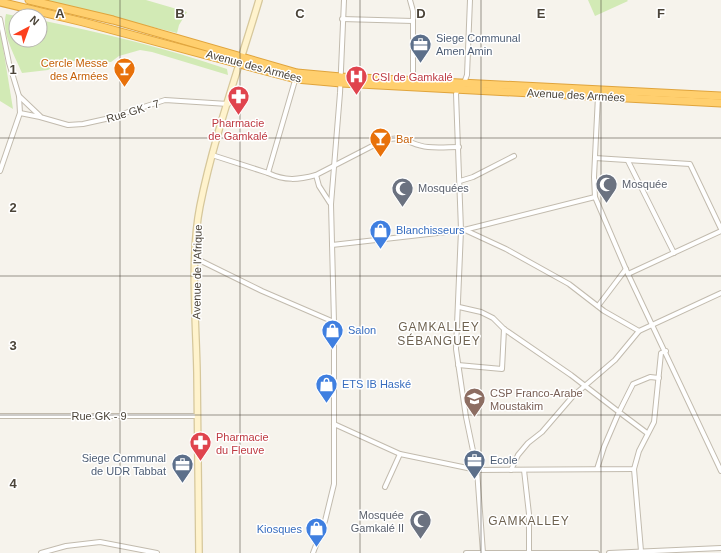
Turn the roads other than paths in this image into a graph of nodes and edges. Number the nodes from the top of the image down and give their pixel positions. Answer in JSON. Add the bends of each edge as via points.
{"nodes":[{"id":1,"x":29,"y":0,"type":"edge"},
{"id":2,"x":259,"y":0,"type":"edge"},
{"id":3,"x":344,"y":0,"type":"edge"},
{"id":4,"x":410,"y":0,"type":"edge"},
{"id":5,"x":470,"y":0,"type":"edge"},
{"id":6,"x":0,"y":2,"type":"edge"},
{"id":7,"x":48,"y":4,"type":"junction"},
{"id":8,"x":25,"y":8,"type":"edge"},
{"id":9,"x":48,"y":8,"type":"edge"},
{"id":10,"x":48,"y":13,"type":"edge"},
{"id":11,"x":342,"y":18,"type":"junction"},
{"id":12,"x":0,"y":19,"type":"edge"},
{"id":13,"x":413,"y":21,"type":"junction"},
{"id":14,"x":241,"y":61,"type":"junction"},
{"id":15,"x":296,"y":76,"type":"junction"},
{"id":16,"x":341,"y":80,"type":"junction"},
{"id":17,"x":465,"y":82,"type":"junction"},
{"id":18,"x":413,"y":84,"type":"junction"},
{"id":19,"x":458,"y":89,"type":"junction"},
{"id":20,"x":599,"y":89,"type":"junction"},
{"id":21,"x":19,"y":96,"type":"junction"},
{"id":22,"x":721,"y":96,"type":"edge"},
{"id":23,"x":598,"y":97,"type":"junction"},
{"id":24,"x":721,"y":103,"type":"edge"},
{"id":25,"x":228,"y":104,"type":"junction"},
{"id":26,"x":20,"y":113,"type":"junction"},
{"id":27,"x":40,"y":116,"type":"junction"},
{"id":28,"x":459,"y":147,"type":"junction"},
{"id":29,"x":212,"y":155,"type":"junction"},
{"id":30,"x":514,"y":156,"type":"dead end"},
{"id":31,"x":595,"y":158,"type":"junction"},
{"id":32,"x":628,"y":161,"type":"junction"},
{"id":33,"x":333,"y":165,"type":"junction"},
{"id":34,"x":0,"y":171,"type":"edge"},
{"id":35,"x":268,"y":173,"type":"junction"},
{"id":36,"x":316,"y":175,"type":"junction"},
{"id":37,"x":460,"y":181,"type":"junction"},
{"id":38,"x":595,"y":197,"type":"junction"},
{"id":39,"x":331,"y":204,"type":"junction"},
{"id":40,"x":463,"y":230,"type":"junction"},
{"id":41,"x":721,"y":230,"type":"edge"},
{"id":42,"x":332,"y":245,"type":"junction"},
{"id":43,"x":674,"y":252,"type":"junction"},
{"id":44,"x":196,"y":258,"type":"junction"},
{"id":45,"x":626,"y":269,"type":"junction"},
{"id":46,"x":628,"y":274,"type":"junction"},
{"id":47,"x":721,"y":293,"type":"edge"},
{"id":48,"x":598,"y":306,"type":"junction"},
{"id":49,"x":459,"y":307,"type":"junction"},
{"id":50,"x":334,"y":322,"type":"junction"},
{"id":51,"x":653,"y":325,"type":"junction"},
{"id":52,"x":504,"y":328,"type":"junction"},
{"id":53,"x":639,"y":331,"type":"junction"},
{"id":54,"x":666,"y":351,"type":"junction"},
{"id":55,"x":458,"y":365,"type":"junction"},
{"id":56,"x":659,"y":378,"type":"junction"},
{"id":57,"x":585,"y":387,"type":"junction"},
{"id":58,"x":619,"y":412,"type":"junction"},
{"id":59,"x":0,"y":416,"type":"edge"},
{"id":60,"x":197,"y":416,"type":"junction"},
{"id":61,"x":334,"y":424,"type":"junction"},
{"id":62,"x":647,"y":433,"type":"junction"},
{"id":63,"x":400,"y":454,"type":"junction"},
{"id":64,"x":598,"y":469,"type":"junction"},
{"id":65,"x":634,"y":469,"type":"junction"},
{"id":66,"x":478,"y":470,"type":"junction"},
{"id":67,"x":512,"y":470,"type":"junction"},
{"id":68,"x":524,"y":470,"type":"junction"},
{"id":69,"x":721,"y":471,"type":"edge"},
{"id":70,"x":385,"y":487,"type":"dead end"},
{"id":71,"x":721,"y":548,"type":"edge"},
{"id":72,"x":641,"y":551,"type":"junction"},
{"id":73,"x":529,"y":552,"type":"edge"},
{"id":74,"x":41,"y":553,"type":"edge"},
{"id":75,"x":157,"y":553,"type":"edge"},
{"id":76,"x":199,"y":553,"type":"edge"},
{"id":77,"x":313,"y":553,"type":"edge"},
{"id":78,"x":466,"y":553,"type":"edge"},
{"id":79,"x":483,"y":553,"type":"edge"},
{"id":80,"x":537,"y":553,"type":"edge"},
{"id":81,"x":597,"y":553,"type":"edge"},
{"id":82,"x":609,"y":553,"type":"edge"}],
"edges":[{"from":1,"to":7,"type":"highway","name":"Avenue des Armées"},
{"from":2,"to":14,"type":"main road","name":"Avenue de l'Afrique"},
{"from":3,"to":11,"type":"street"},
{"from":4,"to":13,"type":"street"},
{"from":5,"to":17,"type":"street"},
{"from":6,"to":8,"type":"highway","name":"Avenue des Armées"},
{"from":7,"to":9,"type":"highway"},
{"from":7,"to":14,"type":"highway","name":"Avenue des Armées","via":[[113,20]]},
{"from":10,"to":14,"type":"highway","name":"Avenue des Armées"},
{"from":11,"to":13,"type":"street"},
{"from":11,"to":16,"type":"street"},
{"from":12,"to":21,"type":"street"},
{"from":13,"to":18,"type":"street"},
{"from":14,"to":15,"type":"highway","name":"Avenue des Armées"},
{"from":14,"to":25,"type":"main road","name":"Avenue de l'Afrique"},
{"from":15,"to":16,"type":"highway","name":"Avenue des Armées"},
{"from":15,"to":35,"type":"street"},
{"from":16,"to":18,"type":"highway","name":"Avenue des Armées"},
{"from":16,"to":33,"type":"street"},
{"from":17,"to":18,"type":"highway","name":"Avenue des Armées"},
{"from":17,"to":19,"type":"street"},
{"from":17,"to":20,"type":"highway","name":"Avenue des Armées"},
{"from":18,"to":19,"type":"highway","name":"Avenue des Armées"},
{"from":19,"to":23,"type":"highway","name":"Avenue des Armées"},
{"from":19,"to":28,"type":"street","via":[[456,94]]},
{"from":20,"to":22,"type":"highway","name":"Avenue des Armées"},
{"from":20,"to":23,"type":"street"},
{"from":21,"to":26,"type":"street"},
{"from":21,"to":27,"type":"street"},
{"from":23,"to":24,"type":"highway","name":"Avenue des Armées"},
{"from":23,"to":31,"type":"street"},
{"from":25,"to":27,"type":"street","name":"Rue GK - 7","via":[[166,100],[110,118],[68,125]]},
{"from":25,"to":29,"type":"main road","name":"Avenue de l'Afrique"},
{"from":26,"to":27,"type":"street","name":"Rue GK - 7"},
{"from":26,"to":34,"type":"street"},
{"from":28,"to":33,"type":"street","via":[[428,147],[402,139],[386,140]]},
{"from":28,"to":37,"type":"street"},
{"from":29,"to":35,"type":"street"},
{"from":29,"to":44,"type":"main road","name":"Avenue de l'Afrique","via":[[200,207]]},
{"from":30,"to":37,"type":"street"},
{"from":31,"to":32,"type":"street"},
{"from":31,"to":38,"type":"street"},
{"from":32,"to":41,"type":"street","via":[[690,164]]},
{"from":32,"to":43,"type":"street"},
{"from":33,"to":36,"type":"street"},
{"from":33,"to":39,"type":"street"},
{"from":35,"to":36,"type":"street","via":[[294,180]]},
{"from":36,"to":39,"type":"street","via":[[319,186]]},
{"from":37,"to":40,"type":"street"},
{"from":38,"to":40,"type":"street"},
{"from":38,"to":45,"type":"street"},
{"from":39,"to":42,"type":"street"},
{"from":40,"to":42,"type":"street"},
{"from":40,"to":48,"type":"street","via":[[521,257],[569,284]]},
{"from":40,"to":49,"type":"street"},
{"from":41,"to":43,"type":"street"},
{"from":42,"to":50,"type":"street"},
{"from":43,"to":46,"type":"street"},
{"from":44,"to":50,"type":"street","via":[[262,291]]},
{"from":44,"to":60,"type":"main road","name":"Avenue de l'Afrique"},
{"from":45,"to":46,"type":"street"},
{"from":45,"to":48,"type":"street"},
{"from":46,"to":51,"type":"street"},
{"from":47,"to":51,"type":"street"},
{"from":48,"to":53,"type":"street"},
{"from":49,"to":52,"type":"street","via":[[489,316]]},
{"from":49,"to":55,"type":"street","via":[[456,349]]},
{"from":50,"to":61,"type":"street"},
{"from":51,"to":53,"type":"street"},
{"from":51,"to":54,"type":"street"},
{"from":52,"to":55,"type":"street","via":[[502,369]]},
{"from":52,"to":57,"type":"street"},
{"from":53,"to":57,"type":"street","via":[[615,360]]},
{"from":54,"to":56,"type":"street","via":[[660,355]]},
{"from":54,"to":69,"type":"street"},
{"from":55,"to":66,"type":"street"},
{"from":56,"to":58,"type":"street","via":[[650,377],[633,384]]},
{"from":56,"to":62,"type":"street","via":[[654,422]]},
{"from":57,"to":58,"type":"street"},
{"from":57,"to":67,"type":"street","via":[[531,440],[518,455]]},
{"from":58,"to":62,"type":"street"},
{"from":58,"to":64,"type":"street","via":[[604,446]]},
{"from":59,"to":60,"type":"street","name":"Rue GK - 9"},
{"from":60,"to":76,"type":"main road","name":"Avenue de l'Afrique"},
{"from":61,"to":63,"type":"street"},
{"from":61,"to":77,"type":"street","via":[[334,484],[325,521]]},
{"from":62,"to":65,"type":"street"},
{"from":63,"to":66,"type":"street"},
{"from":63,"to":70,"type":"street"},
{"from":64,"to":65,"type":"street"},
{"from":64,"to":68,"type":"street"},
{"from":65,"to":72,"type":"street"},
{"from":66,"to":67,"type":"street"},
{"from":66,"to":79,"type":"street"},
{"from":67,"to":68,"type":"street"},
{"from":68,"to":73,"type":"street","via":[[529,514]]},
{"from":71,"to":72,"type":"street"},
{"from":72,"to":82,"type":"street"},
{"from":73,"to":79,"type":"street"},
{"from":73,"to":80,"type":"street"},
{"from":74,"to":75,"type":"street","via":[[66,546],[100,542]]},
{"from":78,"to":79,"type":"street"},
{"from":80,"to":81,"type":"street"}]}
